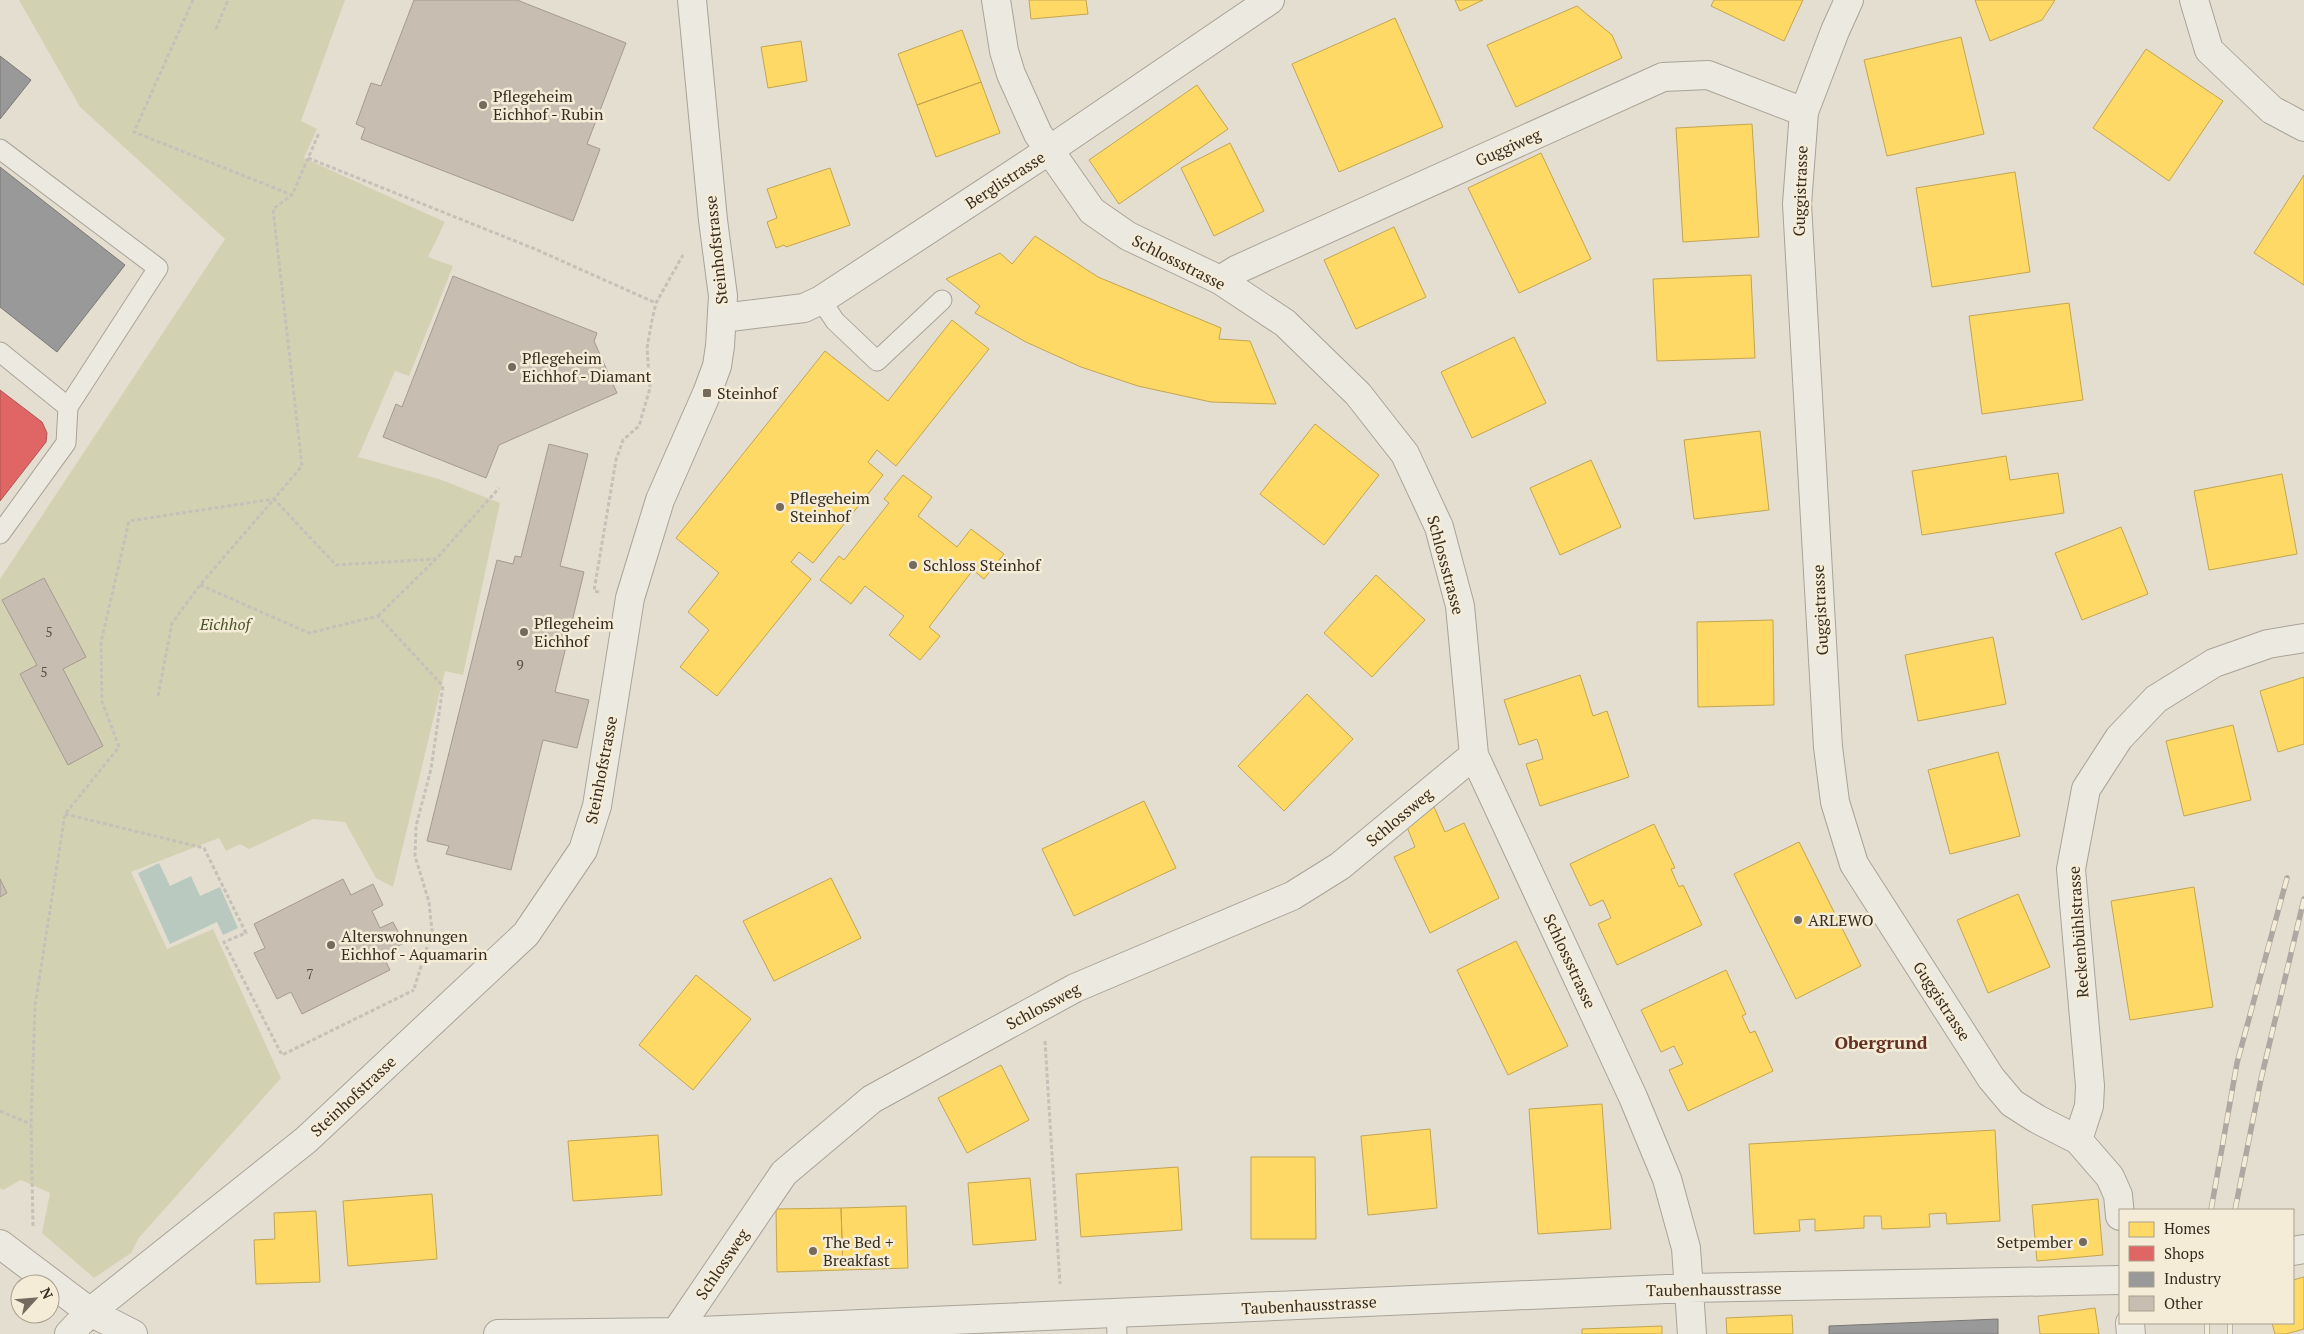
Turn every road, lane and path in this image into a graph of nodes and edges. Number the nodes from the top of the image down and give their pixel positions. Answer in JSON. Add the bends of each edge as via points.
{"nodes":[{"id":1,"x":193,"y":0,"type":"edge"},
{"id":2,"x":228,"y":0,"type":"edge"},
{"id":3,"x":692,"y":0,"type":"edge"},
{"id":4,"x":996,"y":0,"type":"edge"},
{"id":5,"x":1270,"y":0,"type":"edge"},
{"id":6,"x":1849,"y":0,"type":"edge"},
{"id":7,"x":2194,"y":0,"type":"edge"},
{"id":8,"x":216,"y":29,"type":"dead end"},
{"id":9,"x":1804,"y":112,"type":"junction"},
{"id":10,"x":2304,"y":127,"type":"edge"},
{"id":11,"x":319,"y":133,"type":"dead end"},
{"id":12,"x":0,"y":149,"type":"edge"},
{"id":13,"x":1048,"y":152,"type":"junction"},
{"id":14,"x":308,"y":158,"type":"junction"},
{"id":15,"x":292,"y":195,"type":"junction"},
{"id":16,"x":684,"y":247,"type":"dead end"},
{"id":17,"x":1220,"y":280,"type":"junction"},
{"id":18,"x":821,"y":300,"type":"junction"},
{"id":19,"x":942,"y":300,"type":"dead end"},
{"id":20,"x":656,"y":303,"type":"junction"},
{"id":21,"x":722,"y":318,"type":"junction"},
{"id":22,"x":0,"y":352,"type":"edge"},
{"id":23,"x":68,"y":406,"type":"junction"},
{"id":24,"x":499,"y":488,"type":"dead end"},
{"id":25,"x":274,"y":500,"type":"junction"},
{"id":26,"x":0,"y":534,"type":"edge"},
{"id":27,"x":436,"y":559,"type":"junction"},
{"id":28,"x":200,"y":585,"type":"junction"},
{"id":29,"x":602,"y":592,"type":"dead end"},
{"id":30,"x":378,"y":616,"type":"junction"},
{"id":31,"x":2304,"y":638,"type":"edge"},
{"id":32,"x":158,"y":696,"type":"dead end"},
{"id":33,"x":1474,"y":755,"type":"junction"},
{"id":34,"x":65,"y":814,"type":"junction"},
{"id":35,"x":414,"y":989,"type":"junction"},
{"id":36,"x":419,"y":995,"type":"dead end"},
{"id":37,"x":1043,"y":1006,"type":"junction"},
{"id":38,"x":0,"y":1111,"type":"edge"},
{"id":39,"x":31,"y":1124,"type":"junction"},
{"id":40,"x":2078,"y":1140,"type":"junction"},
{"id":41,"x":2119,"y":1209,"type":"edge"},
{"id":42,"x":0,"y":1244,"type":"edge"},
{"id":43,"x":34,"y":1270,"type":"junction"},
{"id":44,"x":2119,"y":1280,"type":"edge"},
{"id":45,"x":1689,"y":1288,"type":"junction"},
{"id":46,"x":1061,"y":1292,"type":"dead end"},
{"id":47,"x":90,"y":1312,"type":"junction"},
{"id":48,"x":1117,"y":1324,"type":"edge"},
{"id":49,"x":676,"y":1332,"type":"junction"},
{"id":50,"x":69,"y":1334,"type":"edge"},
{"id":51,"x":133,"y":1334,"type":"edge"},
{"id":52,"x":498,"y":1334,"type":"edge"},
{"id":53,"x":1692,"y":1334,"type":"edge"}],
"edges":[{"from":1,"to":15,"type":"path","via":[[134,132]]},
{"from":2,"to":8,"type":"path"},
{"from":3,"to":21,"type":"street","name":"Steinhofstrasse","via":[[723,296]]},
{"from":4,"to":13,"type":"street","name":"Schlossstrasse","via":[[1011,74]]},
{"from":5,"to":13,"type":"street","name":"Berglistrasse"},
{"from":6,"to":9,"type":"street","name":"Guggistrasse"},
{"from":7,"to":10,"type":"street","via":[[2208,50],[2272,110]]},
{"from":9,"to":17,"type":"street","name":"Guggiweg","via":[[1708,75],[1663,77]]},
{"from":9,"to":40,"type":"street","name":"Guggistrasse","via":[[1797,204],[1828,747],[1835,802],[1854,864],[1991,1078],[2012,1103]]},
{"from":11,"to":14,"type":"path"},
{"from":12,"to":23,"type":"lane","via":[[158,268]]},
{"from":13,"to":17,"type":"street","name":"Schlossstrasse","via":[[1092,211],[1128,236]]},
{"from":13,"to":18,"type":"street","name":"Berglistrasse"},
{"from":14,"to":15,"type":"path"},
{"from":14,"to":20,"type":"path","via":[[534,249]]},
{"from":15,"to":25,"type":"path","via":[[273,210],[302,466]]},
{"from":16,"to":20,"type":"path","via":[[684,255]]},
{"from":17,"to":33,"type":"street","name":"Schlossstrasse","via":[[1285,323],[1358,394],[1405,454],[1439,526],[1460,606]]},
{"from":18,"to":19,"type":"lane","via":[[835,321],[876,361]]},
{"from":18,"to":21,"type":"street","name":"Berglistrasse","via":[[804,308]]},
{"from":20,"to":29,"type":"path","via":[[648,348],[650,388],[639,426],[623,440],[616,460],[594,591]]},
{"from":21,"to":47,"type":"street","name":"Steinhofstrasse","via":[[717,366],[660,500],[630,598],[597,806],[583,850],[526,934],[306,1140]]},
{"from":22,"to":23,"type":"lane"},
{"from":23,"to":26,"type":"lane","via":[[66,443]]},
{"from":24,"to":27,"type":"path"},
{"from":25,"to":27,"type":"path","via":[[336,565]]},
{"from":25,"to":28,"type":"path"},
{"from":25,"to":34,"type":"path","via":[[129,521],[101,642],[102,701],[119,747]]},
{"from":27,"to":30,"type":"path"},
{"from":28,"to":30,"type":"path","via":[[309,633]]},
{"from":28,"to":32,"type":"path","via":[[172,623]]},
{"from":30,"to":35,"type":"path","via":[[443,686],[431,768],[416,826],[415,856],[429,902],[432,931]]},
{"from":31,"to":40,"type":"street","name":"Reckenbühlstrasse","via":[[2268,644],[2214,663],[2156,699],[2119,738],[2086,790],[2071,868],[2090,1086],[2089,1106]]},
{"from":33,"to":37,"type":"street","name":"Schlossweg","via":[[1340,866],[1292,896],[1075,988]]},
{"from":33,"to":45,"type":"street","name":"Schlossstrasse","via":[[1633,1097],[1667,1179],[1686,1248]]},
{"from":34,"to":35,"type":"path","via":[[204,848],[246,933],[224,942],[282,1055]]},
{"from":34,"to":39,"type":"path","via":[[34,1006]]},
{"from":35,"to":36,"type":"path"},
{"from":37,"to":46,"type":"path"},
{"from":37,"to":49,"type":"street","name":"Schlossweg","via":[[872,1099],[784,1174]]},
{"from":38,"to":39,"type":"path"},
{"from":39,"to":43,"type":"path"},
{"from":40,"to":41,"type":"street","via":[[2110,1178],[2118,1195]]},
{"from":42,"to":43,"type":"street"},
{"from":43,"to":47,"type":"street"},
{"from":44,"to":45,"type":"street","name":"Taubenhausstrasse"},
{"from":45,"to":48,"type":"street","name":"Taubenhausstrasse"},
{"from":45,"to":53,"type":"street","name":"Schlossstrasse"},
{"from":47,"to":50,"type":"street","name":"Steinhofstrasse"},
{"from":47,"to":51,"type":"street"},
{"from":48,"to":49,"type":"street","name":"Taubenhausstrasse"},
{"from":49,"to":52,"type":"street","name":"Taubenhausstrasse"}]}
